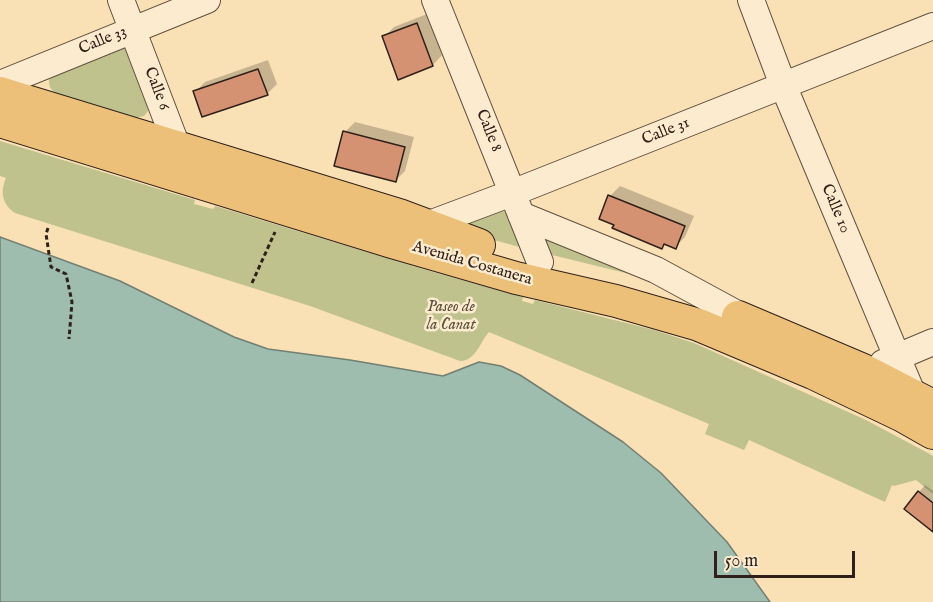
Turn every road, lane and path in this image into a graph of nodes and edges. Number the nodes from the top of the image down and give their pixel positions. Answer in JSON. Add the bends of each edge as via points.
{"nodes":[{"id":1,"x":121,"y":0,"type":"edge"},
{"id":2,"x":207,"y":0,"type":"edge"},
{"id":3,"x":435,"y":0,"type":"edge"},
{"id":4,"x":751,"y":0,"type":"edge"},
{"id":5,"x":933,"y":26,"type":"edge"},
{"id":6,"x":133,"y":29,"type":"junction"},
{"id":7,"x":0,"y":84,"type":"edge"},
{"id":8,"x":783,"y":85,"type":"junction"},
{"id":9,"x":0,"y":93,"type":"edge"},
{"id":10,"x":0,"y":121,"type":"edge"},
{"id":11,"x":178,"y":148,"type":"junction"},
{"id":12,"x":189,"y":180,"type":"junction"},
{"id":13,"x":517,"y":204,"type":"junction"},
{"id":14,"x":278,"y":225,"type":"dead end"},
{"id":15,"x":48,"y":228,"type":"dead end"},
{"id":16,"x":414,"y":236,"type":"junction"},
{"id":17,"x":540,"y":262,"type":"junction"},
{"id":18,"x":252,"y":283,"type":"dead end"},
{"id":19,"x":750,"y":321,"type":"junction"},
{"id":20,"x":69,"y":339,"type":"dead end"},
{"id":21,"x":933,"y":342,"type":"edge"},
{"id":22,"x":898,"y":357,"type":"junction"},
{"id":23,"x":863,"y":370,"type":"junction"},
{"id":24,"x":916,"y":406,"type":"edge"},
{"id":25,"x":933,"y":434,"type":"edge"}],
"edges":[{"from":1,"to":6,"type":"street","name":"Calle 6"},
{"from":2,"to":6,"type":"street","name":"Calle 33"},
{"from":3,"to":13,"type":"street","name":"Calle 8"},
{"from":4,"to":8,"type":"street","name":"Calle 10"},
{"from":5,"to":8,"type":"street","name":"Calle 31"},
{"from":6,"to":7,"type":"street","name":"Calle 33"},
{"from":6,"to":11,"type":"street","name":"Calle 6"},
{"from":8,"to":13,"type":"street","name":"Calle 31"},
{"from":8,"to":22,"type":"street","name":"Calle 10"},
{"from":9,"to":11,"type":"main road","name":"Avenida Costanera"},
{"from":10,"to":12,"type":"main road","name":"Avenida Costanera"},
{"from":11,"to":12,"type":"street","name":"Calle 6"},
{"from":11,"to":16,"type":"main road","name":"Avenida Costanera","via":[[399,215]]},
{"from":12,"to":16,"type":"main road","name":"Avenida Costanera"},
{"from":13,"to":16,"type":"street","name":"Calle 31"},
{"from":13,"to":17,"type":"street","name":"Calle 8"},
{"from":13,"to":19,"type":"street","via":[[656,270]]},
{"from":14,"to":18,"type":"path"},
{"from":15,"to":20,"type":"path","via":[[51,267],[66,274],[72,302]]},
{"from":16,"to":17,"type":"main road","name":"Avenida Costanera","via":[[463,241]]},
{"from":16,"to":24,"type":"main road","name":"Avenida Costanera","via":[[516,278],[699,324],[813,373]]},
{"from":17,"to":19,"type":"main road","name":"Avenida Costanera","via":[[645,286]]},
{"from":19,"to":23,"type":"main road","name":"Avenida Costanera"},
{"from":21,"to":22,"type":"street"},
{"from":22,"to":23,"type":"street"},
{"from":22,"to":24,"type":"street","name":"Calle 10"},
{"from":23,"to":24,"type":"main road","name":"Avenida Costanera"},
{"from":24,"to":25,"type":"main road","name":"Avenida Costanera"}]}
